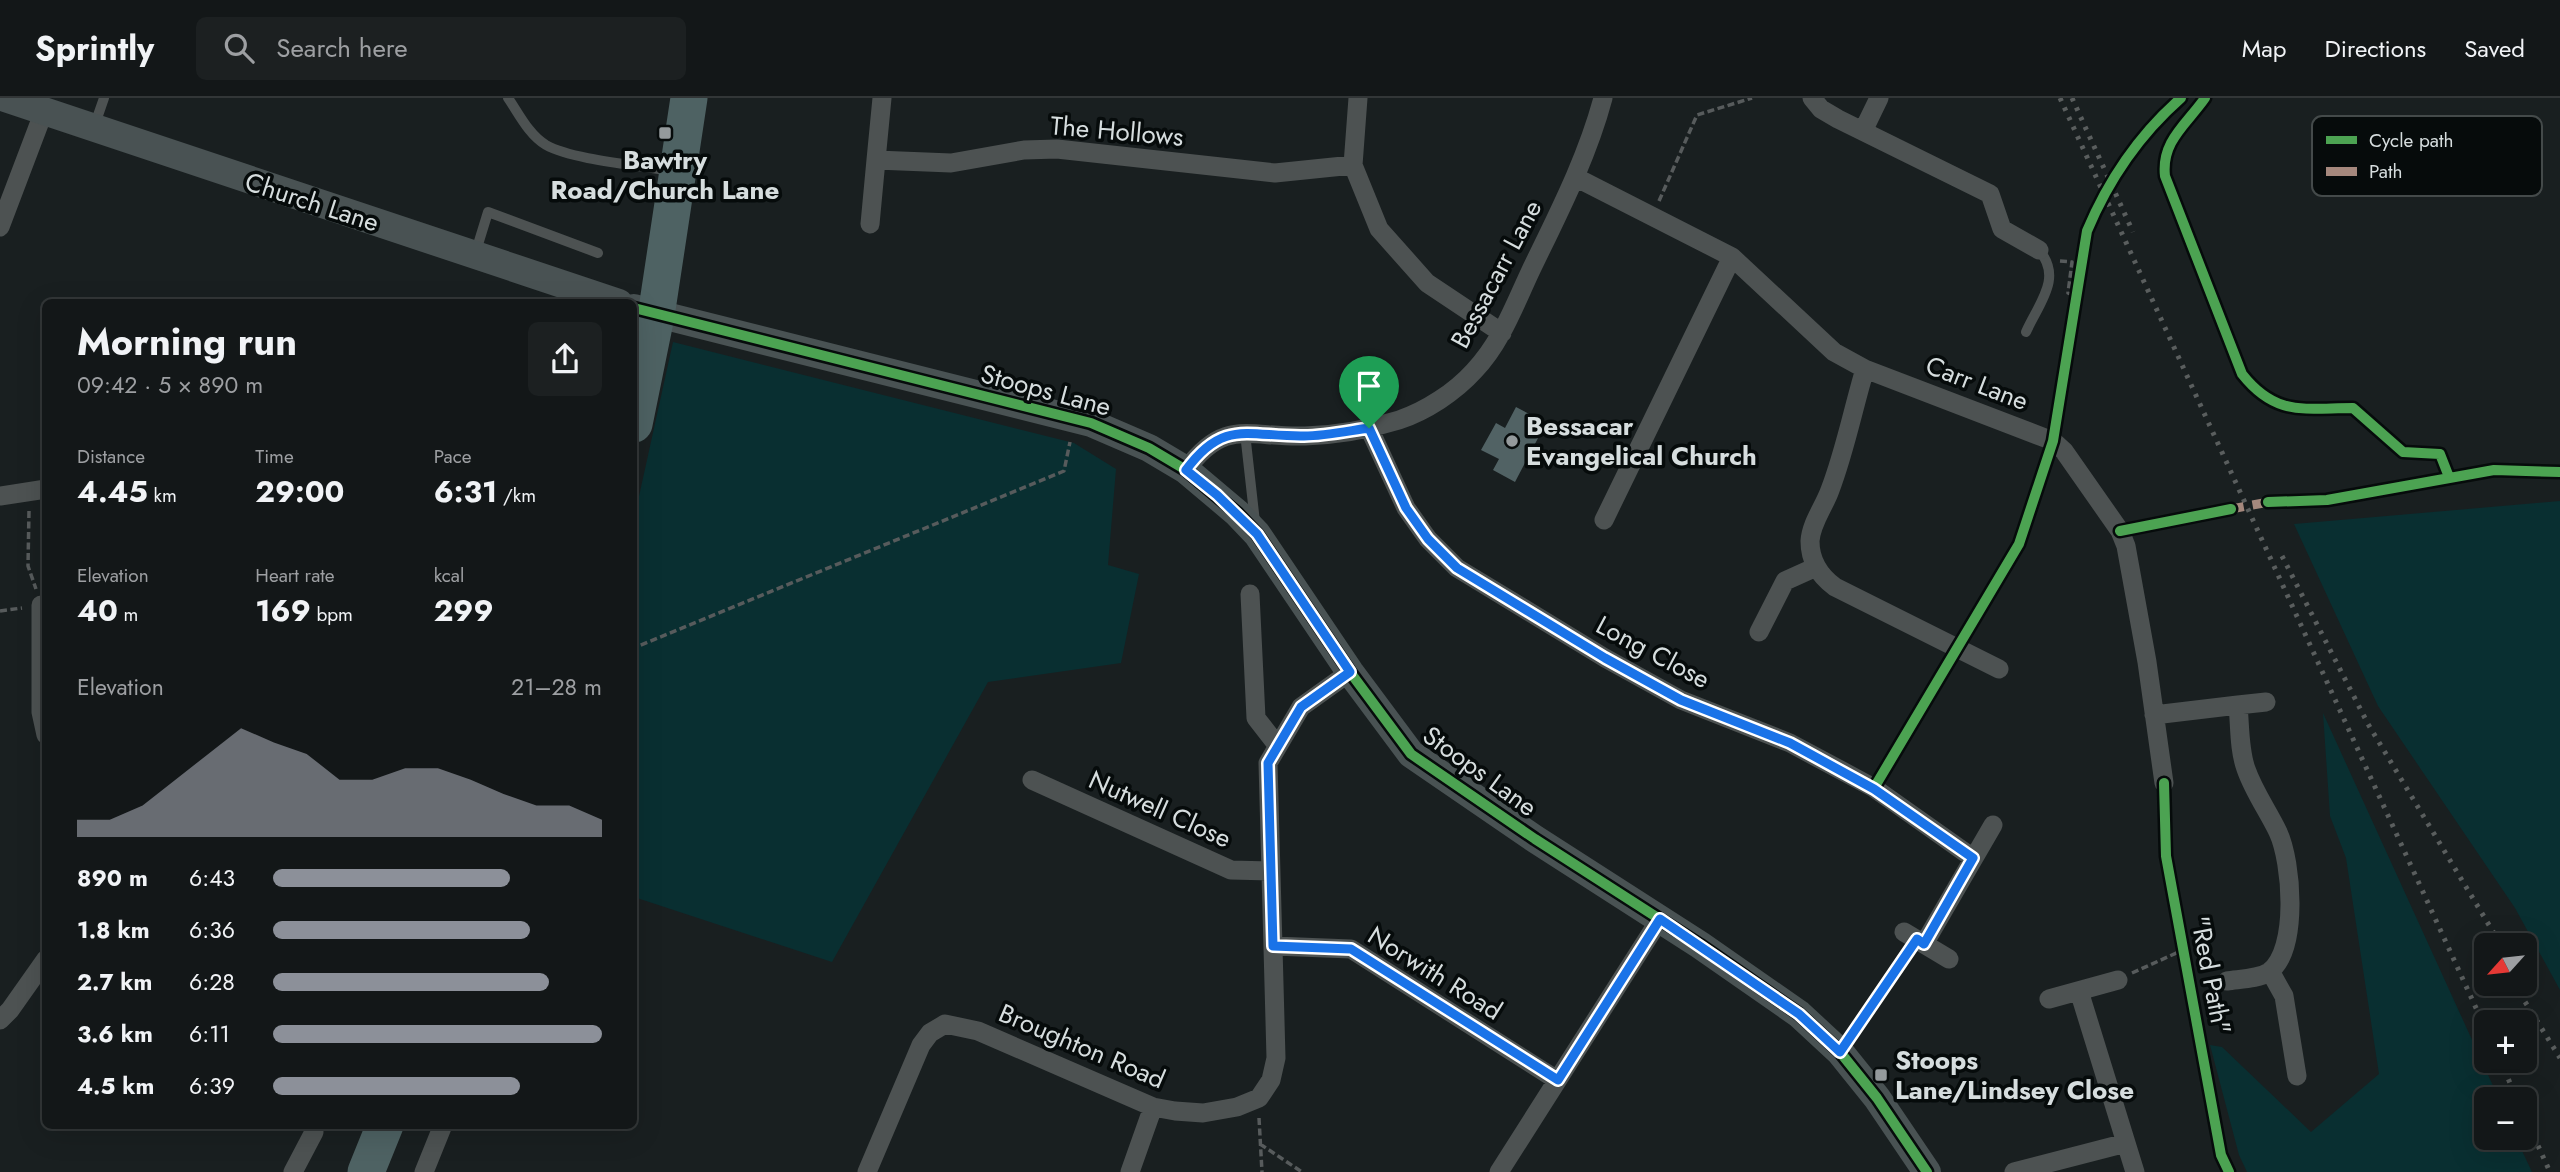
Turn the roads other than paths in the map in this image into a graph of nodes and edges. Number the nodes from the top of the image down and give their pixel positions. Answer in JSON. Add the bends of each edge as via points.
{"nodes":[{"id":1,"x":5,"y":98,"type":"edge"},
{"id":2,"x":104,"y":98,"type":"edge"},
{"id":3,"x":508,"y":98,"type":"edge"},
{"id":4,"x":689,"y":98,"type":"edge"},
{"id":5,"x":882,"y":98,"type":"edge"},
{"id":6,"x":1358,"y":98,"type":"edge"},
{"id":7,"x":1603,"y":98,"type":"edge"},
{"id":8,"x":1812,"y":98,"type":"edge"},
{"id":9,"x":1878,"y":98,"type":"edge"},
{"id":10,"x":44,"y":111,"type":"junction"},
{"id":11,"x":94,"y":128,"type":"junction"},
{"id":12,"x":1863,"y":131,"type":"junction"},
{"id":13,"x":876,"y":160,"type":"junction"},
{"id":14,"x":1353,"y":165,"type":"junction"},
{"id":15,"x":678,"y":172,"type":"junction"},
{"id":16,"x":1576,"y":177,"type":"junction"},
{"id":17,"x":870,"y":224,"type":"dead end"},
{"id":18,"x":0,"y":227,"type":"edge"},
{"id":19,"x":598,"y":253,"type":"dead end"},
{"id":20,"x":475,"y":255,"type":"junction"},
{"id":21,"x":2044,"y":256,"type":"joint"},
{"id":22,"x":1732,"y":257,"type":"junction"},
{"id":23,"x":580,"y":296,"type":"edge"},
{"id":24,"x":645,"y":312,"type":"edge"},
{"id":25,"x":2026,"y":332,"type":"dead end"},
{"id":26,"x":1502,"y":333,"type":"junction"},
{"id":27,"x":1865,"y":369,"type":"junction"},
{"id":28,"x":637,"y":393,"type":"edge"},
{"id":29,"x":1369,"y":428,"type":"junction"},
{"id":30,"x":1245,"y":433,"type":"junction"},
{"id":31,"x":1186,"y":470,"type":"junction"},
{"id":32,"x":37,"y":490,"type":"edge"},
{"id":33,"x":0,"y":496,"type":"edge"},
{"id":34,"x":1604,"y":520,"type":"dead end"},
{"id":35,"x":1257,"y":534,"type":"junction"},
{"id":36,"x":1816,"y":568,"type":"junction"},
{"id":37,"x":1250,"y":594,"type":"dead end"},
{"id":38,"x":41,"y":605,"type":"road end"},
{"id":39,"x":1759,"y":632,"type":"dead end"},
{"id":40,"x":1999,"y":669,"type":"dead end"},
{"id":41,"x":1350,"y":672,"type":"junction"},
{"id":42,"x":2266,"y":702,"type":"dead end"},
{"id":43,"x":2238,"y":705,"type":"junction"},
{"id":44,"x":2154,"y":715,"type":"junction"},
{"id":45,"x":42,"y":717,"type":"edge"},
{"id":46,"x":1277,"y":745,"type":"junction"},
{"id":47,"x":1032,"y":780,"type":"dead end"},
{"id":48,"x":2164,"y":783,"type":"dead end"},
{"id":49,"x":1993,"y":825,"type":"dead end"},
{"id":50,"x":1973,"y":858,"type":"junction"},
{"id":51,"x":1271,"y":871,"type":"junction"},
{"id":52,"x":1660,"y":919,"type":"junction"},
{"id":53,"x":1273,"y":946,"type":"junction"},
{"id":54,"x":1950,"y":958,"type":"dead end"},
{"id":55,"x":42,"y":965,"type":"edge"},
{"id":56,"x":2270,"y":971,"type":"junction"},
{"id":57,"x":2118,"y":980,"type":"road end"},
{"id":58,"x":2227,"y":981,"type":"dead end"},
{"id":59,"x":2079,"y":991,"type":"junction"},
{"id":60,"x":2049,"y":999,"type":"dead end"},
{"id":61,"x":0,"y":1020,"type":"edge"},
{"id":62,"x":2297,"y":1076,"type":"dead end"},
{"id":63,"x":1558,"y":1080,"type":"junction"},
{"id":64,"x":1153,"y":1107,"type":"junction"},
{"id":65,"x":384,"y":1129,"type":"edge"},
{"id":66,"x":441,"y":1129,"type":"edge"},
{"id":67,"x":314,"y":1132,"type":"dead end"},
{"id":68,"x":2126,"y":1143,"type":"junction"},
{"id":69,"x":293,"y":1172,"type":"edge"},
{"id":70,"x":366,"y":1172,"type":"edge"},
{"id":71,"x":424,"y":1172,"type":"edge"},
{"id":72,"x":867,"y":1172,"type":"edge"},
{"id":73,"x":1130,"y":1172,"type":"edge"},
{"id":74,"x":1499,"y":1172,"type":"edge"},
{"id":75,"x":1927,"y":1172,"type":"edge"},
{"id":76,"x":2014,"y":1172,"type":"edge"},
{"id":77,"x":2135,"y":1172,"type":"edge"}],
"edges":[{"from":1,"to":10,"type":"street","name":"Church Lane"},
{"from":2,"to":11,"type":"lane"},
{"from":3,"to":15,"type":"lane","via":[[530,131],[545,144],[564,152]]},
{"from":4,"to":15,"type":"highway"},
{"from":5,"to":13,"type":"street"},
{"from":6,"to":14,"type":"street"},
{"from":7,"to":16,"type":"street","name":"Bessacarr Lane"},
{"from":8,"to":12,"type":"street","via":[[1821,108]]},
{"from":9,"to":12,"type":"street"},
{"from":10,"to":11,"type":"street","name":"Church Lane"},
{"from":10,"to":18,"type":"street"},
{"from":11,"to":20,"type":"street","name":"Church Lane"},
{"from":12,"to":21,"type":"street","via":[[1990,194],[2002,229]]},
{"from":13,"to":14,"type":"street","name":"The Hollows","via":[[951,163],[1057,149],[1275,173]]},
{"from":13,"to":17,"type":"street"},
{"from":14,"to":26,"type":"street","via":[[1379,229],[1405,262],[1427,283]]},
{"from":15,"to":24,"type":"highway"},
{"from":16,"to":22,"type":"street","name":"Carr Lane"},
{"from":16,"to":26,"type":"street","name":"Bessacarr Lane"},
{"from":19,"to":20,"type":"lane","via":[[488,212]]},
{"from":20,"to":23,"type":"street","name":"Church Lane"},
{"from":21,"to":25,"type":"lane","via":[[2052,276]]},
{"from":22,"to":27,"type":"street","name":"Carr Lane","via":[[1818,340]]},
{"from":22,"to":34,"type":"street"},
{"from":24,"to":28,"type":"highway"},
{"from":24,"to":31,"type":"street","name":"Stoops Lane","via":[[1075,419],[1117,432]]},
{"from":26,"to":29,"type":"street","name":"Bessacarr Lane","via":[[1476,370],[1454,390],[1402,419]]},
{"from":27,"to":36,"type":"street","via":[[1831,489],[1812,529]]},
{"from":27,"to":44,"type":"street","name":"Carr Lane","via":[[2041,436],[2064,451],[2120,531],[2126,547]]},
{"from":29,"to":30,"type":"street","name":"Bessacarr Lane","via":[[1305,436]]},
{"from":29,"to":50,"type":"street","name":"Long Close","via":[[1406,508],[1457,568],[1681,700],[1790,743],[1874,789]]},
{"from":30,"to":31,"type":"street","name":"Bessacarr Lane","via":[[1213,440]]},
{"from":30,"to":35,"type":"lane"},
{"from":31,"to":35,"type":"street","name":"Stoops Lane"},
{"from":32,"to":33,"type":"street"},
{"from":35,"to":41,"type":"street","name":"Stoops Lane"},
{"from":36,"to":39,"type":"street","via":[[1784,581]]},
{"from":36,"to":40,"type":"street","via":[[1835,587]]},
{"from":37,"to":46,"type":"street","via":[[1256,718]]},
{"from":38,"to":45,"type":"street"},
{"from":41,"to":46,"type":"street","via":[[1301,707]]},
{"from":41,"to":52,"type":"street","name":"Stoops Lane","via":[[1411,754]]},
{"from":42,"to":43,"type":"street"},
{"from":43,"to":44,"type":"street"},
{"from":43,"to":56,"type":"street","via":[[2244,766],[2278,832],[2289,885],[2289,925]]},
{"from":44,"to":48,"type":"street","name":"Carr Lane"},
{"from":46,"to":51,"type":"street","via":[[1268,763]]},
{"from":47,"to":51,"type":"street","name":"Nutwell Close","via":[[1231,870]]},
{"from":49,"to":50,"type":"street"},
{"from":50,"to":54,"type":"street","via":[[1915,938]]},
{"from":51,"to":53,"type":"street"},
{"from":52,"to":63,"type":"street"},
{"from":52,"to":75,"type":"street","name":"Stoops Lane","via":[[1799,1014],[1840,1052]]},
{"from":53,"to":63,"type":"street","name":"Norwith Road","via":[[1351,949]]},
{"from":53,"to":64,"type":"street","name":"Broughton Road","via":[[1276,1058],[1271,1080],[1259,1098],[1203,1113]]},
{"from":55,"to":61,"type":"street"},
{"from":56,"to":58,"type":"street"},
{"from":56,"to":62,"type":"street","via":[[2284,996]]},
{"from":57,"to":59,"type":"street"},
{"from":59,"to":60,"type":"street"},
{"from":59,"to":68,"type":"street"},
{"from":63,"to":74,"type":"street"},
{"from":64,"to":72,"type":"street","name":"Broughton Road","via":[[978,1031],[945,1024],[921,1045]]},
{"from":64,"to":73,"type":"street"},
{"from":65,"to":70,"type":"highway"},
{"from":66,"to":71,"type":"street"},
{"from":67,"to":69,"type":"street"},
{"from":68,"to":76,"type":"street"},
{"from":68,"to":77,"type":"street"}]}
